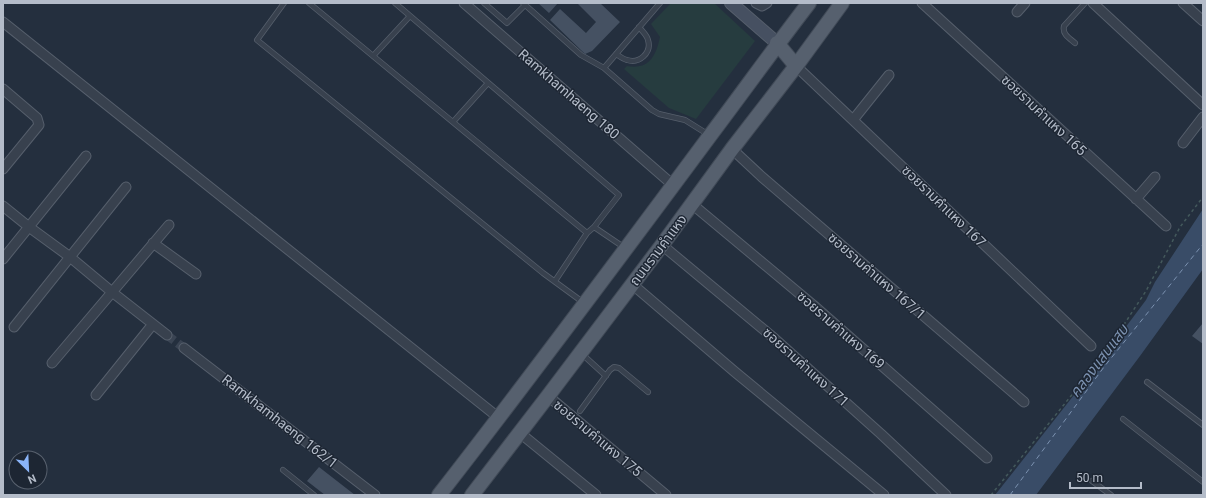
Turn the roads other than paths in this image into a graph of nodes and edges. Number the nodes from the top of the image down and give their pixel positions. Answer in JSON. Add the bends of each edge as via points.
{"nodes":[{"id":1,"x":284,"y":3,"type":"edge"},
{"id":2,"x":309,"y":3,"type":"edge"},
{"id":3,"x":395,"y":3,"type":"edge"},
{"id":4,"x":464,"y":3,"type":"edge"},
{"id":5,"x":484,"y":3,"type":"edge"},
{"id":6,"x":660,"y":3,"type":"edge"},
{"id":7,"x":731,"y":3,"type":"edge"},
{"id":8,"x":756,"y":3,"type":"edge"},
{"id":9,"x":767,"y":3,"type":"edge"},
{"id":10,"x":809,"y":3,"type":"edge"},
{"id":11,"x":842,"y":3,"type":"edge"},
{"id":12,"x":922,"y":3,"type":"edge"},
{"id":13,"x":1025,"y":3,"type":"edge"},
{"id":14,"x":1085,"y":3,"type":"edge"},
{"id":15,"x":1093,"y":3,"type":"edge"},
{"id":16,"x":1183,"y":3,"type":"edge"},
{"id":17,"x":524,"y":4,"type":"edge"},
{"id":18,"x":1017,"y":12,"type":"dead end"},
{"id":19,"x":410,"y":16,"type":"junction"},
{"id":20,"x":1203,"y":21,"type":"edge"},
{"id":21,"x":3,"y":22,"type":"edge"},
{"id":22,"x":639,"y":27,"type":"junction"},
{"id":23,"x":777,"y":43,"type":"junction"},
{"id":24,"x":1075,"y":43,"type":"dead end"},
{"id":25,"x":616,"y":54,"type":"junction"},
{"id":26,"x":373,"y":56,"type":"junction"},
{"id":27,"x":796,"y":66,"type":"junction"},
{"id":28,"x":604,"y":68,"type":"junction"},
{"id":29,"x":889,"y":75,"type":"dead end"},
{"id":30,"x":488,"y":83,"type":"junction"},
{"id":31,"x":3,"y":89,"type":"edge"},
{"id":32,"x":1203,"y":104,"type":"edge"},
{"id":33,"x":1203,"y":117,"type":"edge"},
{"id":34,"x":853,"y":120,"type":"junction"},
{"id":35,"x":453,"y":122,"type":"junction"},
{"id":36,"x":710,"y":136,"type":"junction"},
{"id":37,"x":1183,"y":143,"type":"dead end"},
{"id":38,"x":732,"y":149,"type":"junction"},
{"id":39,"x":86,"y":156,"type":"dead end"},
{"id":40,"x":3,"y":169,"type":"edge"},
{"id":41,"x":1155,"y":177,"type":"dead end"},
{"id":42,"x":673,"y":185,"type":"junction"},
{"id":43,"x":126,"y":187,"type":"dead end"},
{"id":44,"x":1136,"y":200,"type":"junction"},
{"id":45,"x":692,"y":204,"type":"junction"},
{"id":46,"x":3,"y":206,"type":"edge"},
{"id":47,"x":169,"y":225,"type":"dead end"},
{"id":48,"x":1166,"y":226,"type":"dead end"},
{"id":49,"x":29,"y":227,"type":"junction"},
{"id":50,"x":594,"y":227,"type":"junction"},
{"id":51,"x":587,"y":233,"type":"junction"},
{"id":52,"x":153,"y":243,"type":"junction"},
{"id":53,"x":662,"y":245,"type":"junction"},
{"id":54,"x":625,"y":248,"type":"junction"},
{"id":55,"x":70,"y":257,"type":"junction"},
{"id":56,"x":3,"y":260,"type":"edge"},
{"id":57,"x":196,"y":274,"type":"dead end"},
{"id":58,"x":555,"y":281,"type":"junction"},
{"id":59,"x":632,"y":284,"type":"junction"},
{"id":60,"x":112,"y":292,"type":"junction"},
{"id":61,"x":586,"y":304,"type":"junction"},
{"id":62,"x":154,"y":324,"type":"junction"},
{"id":63,"x":14,"y":327,"type":"dead end"},
{"id":64,"x":168,"y":335,"type":"tunnel mouth"},
{"id":65,"x":1091,"y":346,"type":"dead end"},
{"id":66,"x":184,"y":348,"type":"tunnel mouth"},
{"id":67,"x":580,"y":353,"type":"junction"},
{"id":68,"x":52,"y":363,"type":"dead end"},
{"id":69,"x":606,"y":376,"type":"junction"},
{"id":70,"x":1147,"y":382,"type":"dead end"},
{"id":71,"x":648,"y":392,"type":"dead end"},
{"id":72,"x":96,"y":395,"type":"dead end"},
{"id":73,"x":548,"y":396,"type":"junction"},
{"id":74,"x":1024,"y":402,"type":"dead end"},
{"id":75,"x":580,"y":410,"type":"dead end"},
{"id":76,"x":499,"y":418,"type":"junction"},
{"id":77,"x":1123,"y":419,"type":"dead end"},
{"id":78,"x":1203,"y":425,"type":"edge"},
{"id":79,"x":520,"y":433,"type":"junction"},
{"id":80,"x":987,"y":458,"type":"dead end"},
{"id":81,"x":283,"y":470,"type":"dead end"},
{"id":82,"x":1092,"y":481,"type":"dead end"},
{"id":83,"x":1203,"y":482,"type":"edge"},
{"id":84,"x":314,"y":495,"type":"edge"},
{"id":85,"x":375,"y":495,"type":"edge"},
{"id":86,"x":439,"y":495,"type":"edge"},
{"id":87,"x":472,"y":495,"type":"edge"},
{"id":88,"x":596,"y":495,"type":"edge"},
{"id":89,"x":666,"y":495,"type":"edge"},
{"id":90,"x":884,"y":495,"type":"edge"},
{"id":91,"x":946,"y":495,"type":"edge"},
{"id":92,"x":1111,"y":495,"type":"edge"}],
"edges":[{"from":1,"to":58,"type":"lane","via":[[257,40]]},
{"from":2,"to":26,"type":"lane"},
{"from":3,"to":19,"type":"lane"},
{"from":4,"to":42,"type":"street","name":"Ramkhamhaeng 180"},
{"from":5,"to":17,"type":"lane","via":[[507,22]]},
{"from":6,"to":22,"type":"lane"},
{"from":7,"to":23,"type":"street"},
{"from":8,"to":9,"type":"street","via":[[762,6]]},
{"from":10,"to":23,"type":"main road","name":"ถนนรามคำแหง"},
{"from":11,"to":27,"type":"main road","name":"ถนนรามคำแหง"},
{"from":12,"to":44,"type":"street","name":"ซอยรามคำแหง 165"},
{"from":13,"to":18,"type":"street"},
{"from":14,"to":24,"type":"lane","via":[[1064,26],[1065,34]]},
{"from":15,"to":32,"type":"street"},
{"from":16,"to":20,"type":"street"},
{"from":17,"to":28,"type":"lane","via":[[581,55]]},
{"from":19,"to":26,"type":"lane"},
{"from":19,"to":30,"type":"lane"},
{"from":21,"to":76,"type":"street"},
{"from":22,"to":25,"type":"lane"},
{"from":22,"to":25,"type":"lane","via":[[649,41],[645,56],[641,60],[631,61]]},
{"from":23,"to":27,"type":"main road"},
{"from":23,"to":36,"type":"main road","name":"ถนนรามคำแหง"},
{"from":25,"to":28,"type":"lane"},
{"from":26,"to":35,"type":"lane"},
{"from":27,"to":34,"type":"street","name":"ซอยรามคำแหง 167"},
{"from":27,"to":38,"type":"main road","name":"ถนนรามคำแหง"},
{"from":28,"to":36,"type":"lane","via":[[652,110],[685,120]]},
{"from":29,"to":34,"type":"street"},
{"from":30,"to":35,"type":"lane"},
{"from":30,"to":50,"type":"lane","via":[[619,195]]},
{"from":31,"to":40,"type":"street","via":[[37,118],[39,125]]},
{"from":33,"to":37,"type":"street"},
{"from":34,"to":65,"type":"street","name":"ซอยรามคำแหง 167"},
{"from":35,"to":51,"type":"lane"},
{"from":36,"to":42,"type":"main road","name":"ถนนรามคำแหง"},
{"from":38,"to":45,"type":"main road","name":"ถนนรามคำแหง"},
{"from":38,"to":74,"type":"street","name":"ซอยรามคำแหง 167/1"},
{"from":39,"to":49,"type":"street"},
{"from":41,"to":44,"type":"street"},
{"from":42,"to":54,"type":"main road","name":"ถนนรามคำแหง"},
{"from":43,"to":55,"type":"street"},
{"from":44,"to":48,"type":"street","name":"ซอยรามคำแหง 165"},
{"from":45,"to":53,"type":"main road","name":"ถนนรามคำแหง"},
{"from":45,"to":80,"type":"street","name":"ซอยรามคำแหง 169","via":[[813,305]]},
{"from":46,"to":49,"type":"street"},
{"from":47,"to":52,"type":"street"},
{"from":49,"to":55,"type":"street"},
{"from":49,"to":56,"type":"street"},
{"from":50,"to":51,"type":"lane"},
{"from":50,"to":54,"type":"lane"},
{"from":51,"to":58,"type":"lane"},
{"from":52,"to":57,"type":"street"},
{"from":52,"to":60,"type":"street"},
{"from":53,"to":59,"type":"main road","name":"ถนนรามคำแหง"},
{"from":53,"to":91,"type":"street","name":"ซอยรามคำแหง 171","via":[[775,339]]},
{"from":54,"to":61,"type":"main road","name":"ถนนรามคำแหง"},
{"from":55,"to":60,"type":"street"},
{"from":55,"to":63,"type":"street"},
{"from":58,"to":61,"type":"lane"},
{"from":59,"to":67,"type":"main road","name":"ถนนรามคำแหง"},
{"from":59,"to":90,"type":"street"},
{"from":60,"to":62,"type":"street"},
{"from":60,"to":68,"type":"street"},
{"from":61,"to":76,"type":"main road","name":"ถนนรามคำแหง"},
{"from":62,"to":64,"type":"street"},
{"from":62,"to":72,"type":"street"},
{"from":66,"to":85,"type":"street","name":"Ramkhamhaeng 162/1"},
{"from":67,"to":69,"type":"lane"},
{"from":67,"to":73,"type":"main road","name":"ถนนรามคำแหง"},
{"from":69,"to":71,"type":"lane","via":[[614,367],[618,368]]},
{"from":69,"to":75,"type":"lane"},
{"from":70,"to":78,"type":"lane"},
{"from":73,"to":79,"type":"main road","name":"ถนนรามคำแหง"},
{"from":73,"to":89,"type":"street","name":"ซอยรามคำแหง 175"},
{"from":76,"to":86,"type":"main road","name":"ถนนรามคำแหง"},
{"from":77,"to":83,"type":"lane"},
{"from":79,"to":87,"type":"main road","name":"ถนนรามคำแหง"},
{"from":79,"to":88,"type":"street"},
{"from":81,"to":84,"type":"lane"},
{"from":82,"to":92,"type":"lane"}]}
